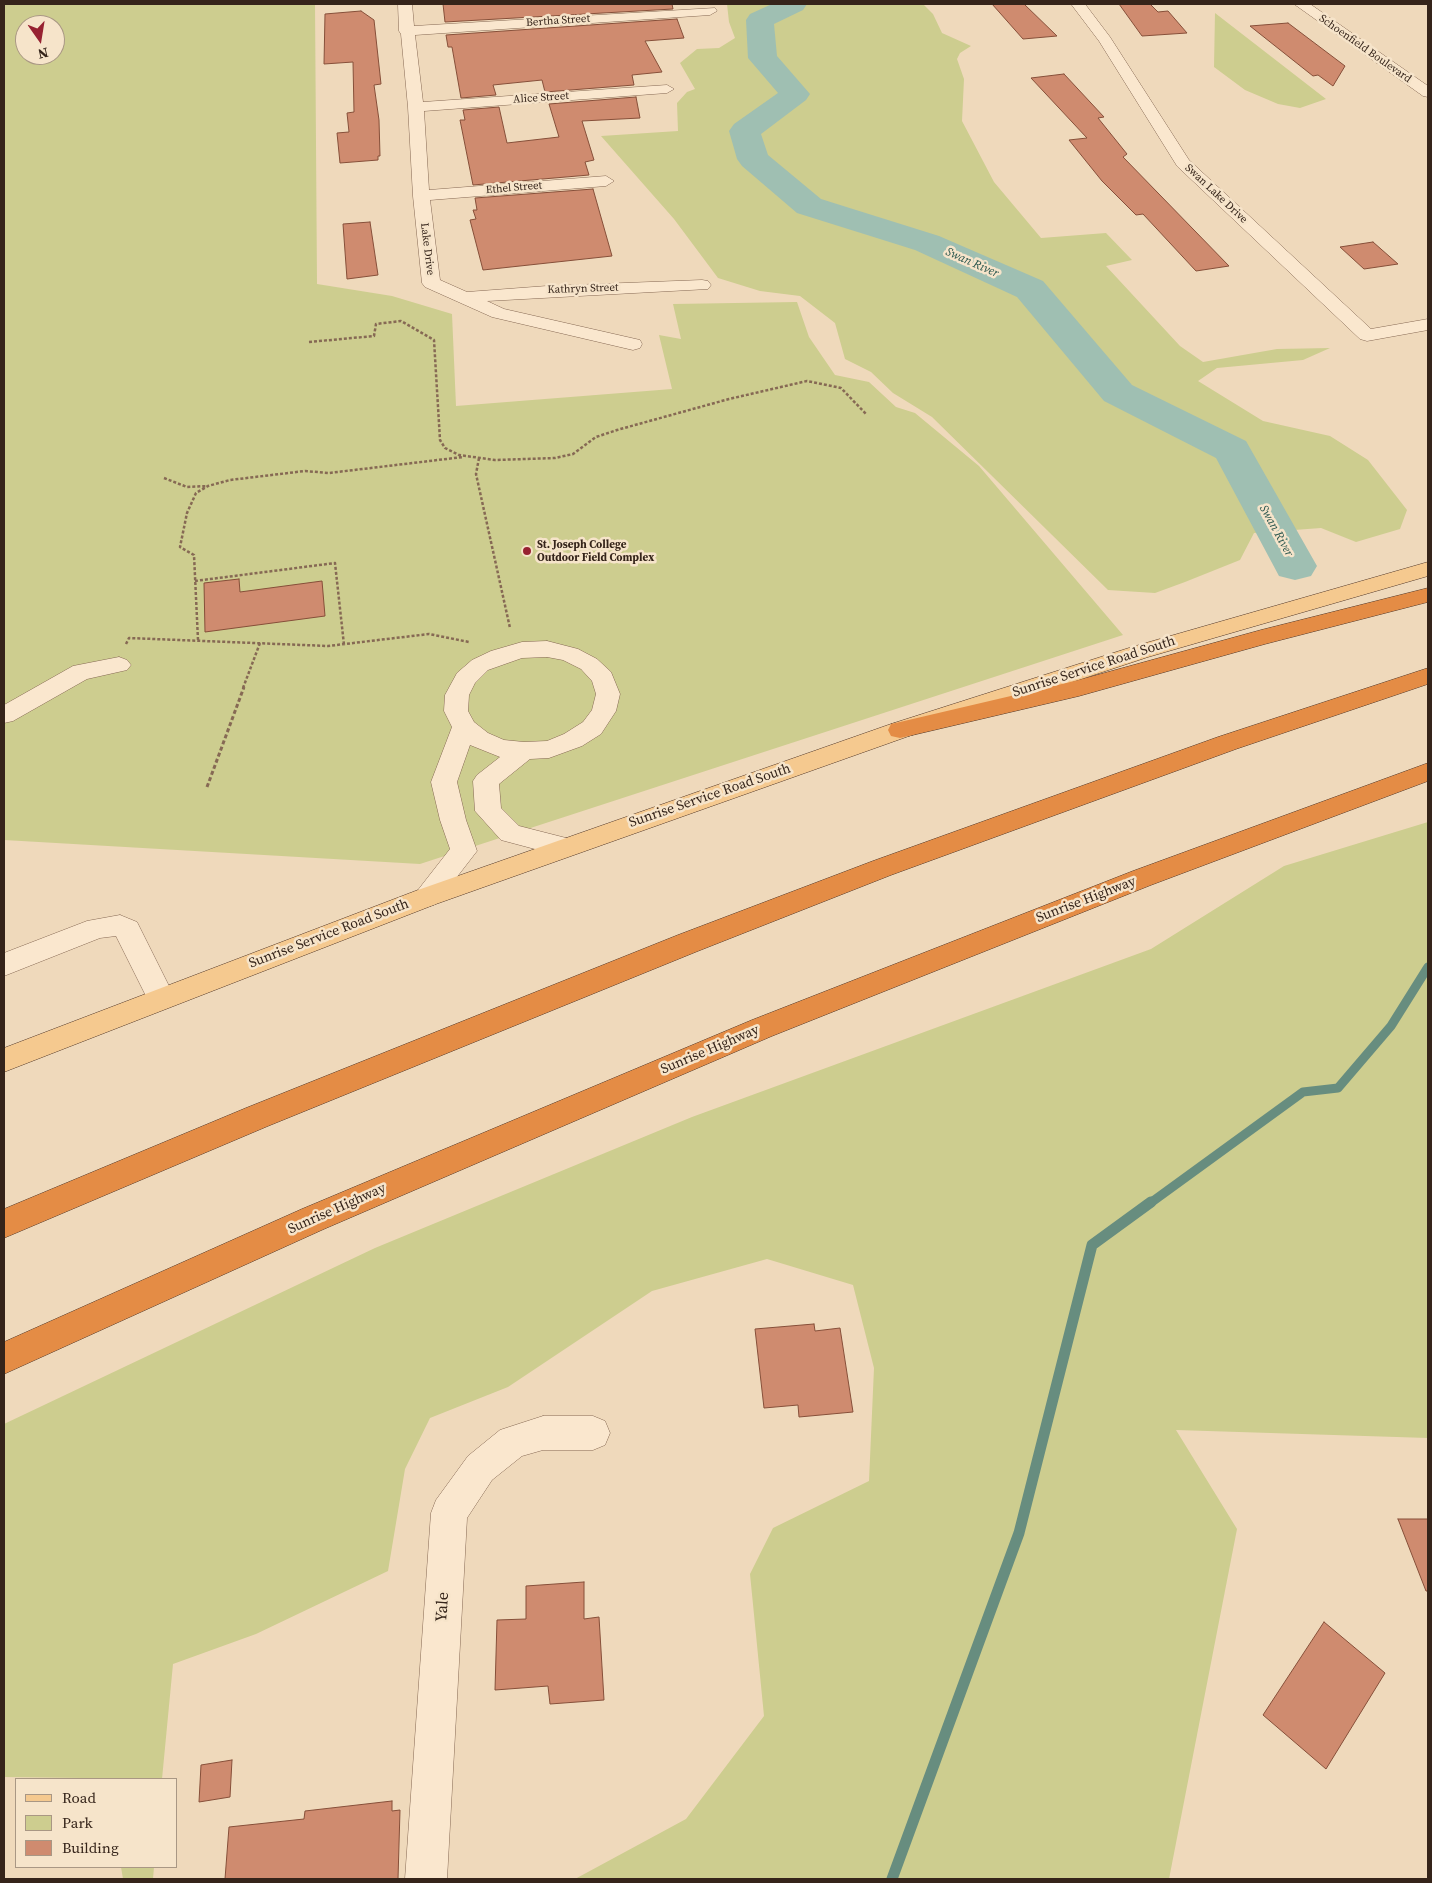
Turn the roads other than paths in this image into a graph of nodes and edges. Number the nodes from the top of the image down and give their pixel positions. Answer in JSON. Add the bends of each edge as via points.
{"nodes":[{"id":1,"x":405,"y":4,"type":"edge"},
{"id":2,"x":1078,"y":4,"type":"edge"},
{"id":3,"x":1301,"y":4,"type":"edge"},
{"id":4,"x":710,"y":11,"type":"dead end"},
{"id":5,"x":406,"y":30,"type":"junction"},
{"id":6,"x":667,"y":90,"type":"dead end"},
{"id":7,"x":1428,"y":94,"type":"edge"},
{"id":8,"x":416,"y":107,"type":"junction"},
{"id":9,"x":606,"y":181,"type":"dead end"},
{"id":10,"x":421,"y":196,"type":"junction"},
{"id":11,"x":702,"y":285,"type":"dead end"},
{"id":12,"x":463,"y":298,"type":"junction"},
{"id":13,"x":1428,"y":325,"type":"edge"},
{"id":14,"x":633,"y":344,"type":"dead end"},
{"id":15,"x":1428,"y":569,"type":"edge"},
{"id":16,"x":1428,"y":596,"type":"edge"},
{"id":17,"x":121,"y":659,"type":"road end"},
{"id":18,"x":1428,"y":676,"type":"edge"},
{"id":19,"x":4,"y":715,"type":"edge"},
{"id":20,"x":464,"y":727,"type":"junction"},
{"id":21,"x":900,"y":730,"type":"junction"},
{"id":22,"x":524,"y":751,"type":"junction"},
{"id":23,"x":1428,"y":772,"type":"edge"},
{"id":24,"x":565,"y":846,"type":"junction"},
{"id":25,"x":427,"y":897,"type":"junction"},
{"id":26,"x":4,"y":965,"type":"edge"},
{"id":27,"x":161,"y":998,"type":"junction"},
{"id":28,"x":4,"y":1060,"type":"edge"},
{"id":29,"x":4,"y":1224,"type":"edge"},
{"id":30,"x":4,"y":1358,"type":"edge"},
{"id":31,"x":593,"y":1433,"type":"dead end"},
{"id":32,"x":426,"y":1879,"type":"edge"}],
"edges":[{"from":1,"to":5,"type":"street","name":"Lake Drive"},
{"from":2,"to":13,"type":"street","name":"Swan Lake Drive","via":[[1105,40],[1182,163],[1366,335]]},
{"from":3,"to":7,"type":"street","name":"Schoenfield Boulevard"},
{"from":4,"to":5,"type":"street","name":"Bertha Street"},
{"from":5,"to":8,"type":"street","name":"Lake Drive"},
{"from":6,"to":8,"type":"street","name":"Alice Street"},
{"from":8,"to":10,"type":"street","name":"Lake Drive"},
{"from":9,"to":10,"type":"street","name":"Ethel Street"},
{"from":10,"to":12,"type":"street","name":"Lake Drive","via":[[431,283]]},
{"from":11,"to":12,"type":"street","name":"Kathryn Street","via":[[547,290]]},
{"from":12,"to":14,"type":"street","name":"Lake Drive","via":[[498,313]]},
{"from":15,"to":21,"type":"main road","name":"Sunrise Service Road South","via":[[1140,652]]},
{"from":16,"to":21,"type":"highway","via":[[1261,637],[1079,688]]},
{"from":17,"to":19,"type":"street","via":[[81,672]]},
{"from":18,"to":29,"type":"highway","via":[[873,872],[688,943]]},
{"from":20,"to":22,"type":"street","via":[[500,748]]},
{"from":20,"to":22,"type":"street","via":[[456,711],[457,695],[465,679],[480,665],[522,650],[547,649],[570,654],[589,664],[603,678],[608,694],[604,711],[592,728],[549,749]]},
{"from":20,"to":25,"type":"street","via":[[444,782],[464,852]]},
{"from":21,"to":24,"type":"main road","name":"Sunrise Service Road South"},
{"from":22,"to":24,"type":"street","via":[[486,781],[488,812],[510,832]]},
{"from":23,"to":30,"type":"highway","name":"Sunrise Highway","via":[[1142,878],[762,1028],[313,1219]]},
{"from":24,"to":25,"type":"main road","name":"Sunrise Service Road South"},
{"from":25,"to":27,"type":"main road","name":"Sunrise Service Road South"},
{"from":26,"to":27,"type":"street","via":[[97,928],[120,925],[127,929]]},
{"from":27,"to":28,"type":"main road","name":"Sunrise Service Road South"},
{"from":31,"to":32,"type":"street","name":"Yale","via":[[543,1433],[512,1442],[480,1468],[449,1513]]}]}
